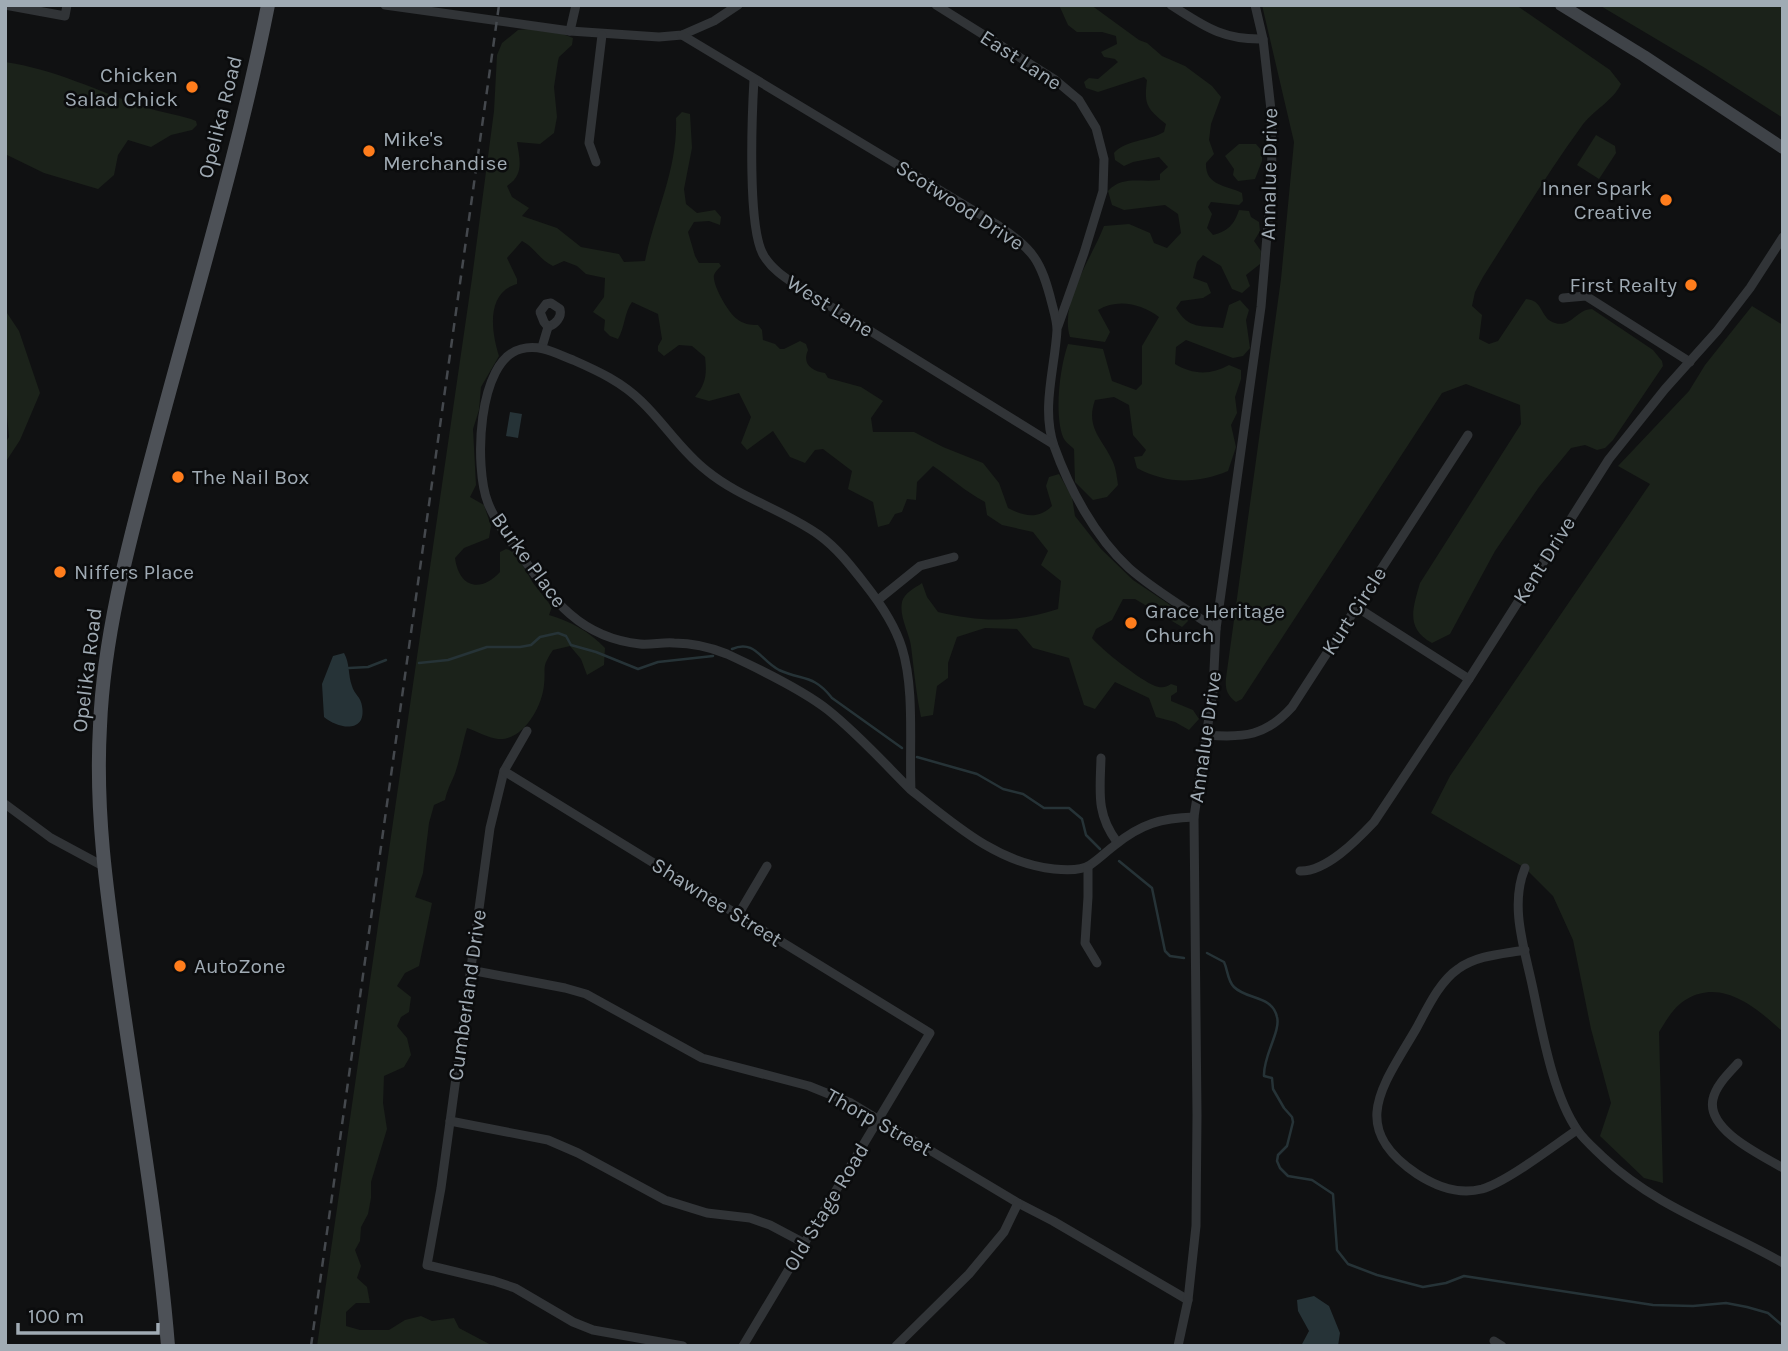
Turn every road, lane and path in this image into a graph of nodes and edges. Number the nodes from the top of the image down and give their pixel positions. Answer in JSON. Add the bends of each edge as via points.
{"nodes":[{"id":1,"x":5,"y":5,"type":"edge"},
{"id":2,"x":67,"y":5,"type":"edge"},
{"id":3,"x":385,"y":5,"type":"edge"},
{"id":4,"x":576,"y":5,"type":"edge"},
{"id":5,"x":738,"y":5,"type":"edge"},
{"id":6,"x":936,"y":5,"type":"edge"},
{"id":7,"x":1171,"y":5,"type":"edge"},
{"id":8,"x":1255,"y":5,"type":"edge"},
{"id":9,"x":1562,"y":5,"type":"edge"},
{"id":10,"x":267,"y":9,"type":"edge"},
{"id":11,"x":570,"y":32,"type":"junction"},
{"id":12,"x":602,"y":35,"type":"junction"},
{"id":13,"x":682,"y":35,"type":"junction"},
{"id":14,"x":1263,"y":39,"type":"junction"},
{"id":15,"x":754,"y":79,"type":"junction"},
{"id":16,"x":1783,"y":148,"type":"edge"},
{"id":17,"x":596,"y":162,"type":"dead end"},
{"id":18,"x":1783,"y":237,"type":"edge"},
{"id":19,"x":1563,"y":298,"type":"dead end"},
{"id":20,"x":548,"y":327,"type":"dead end"},
{"id":21,"x":1057,"y":327,"type":"junction"},
{"id":22,"x":542,"y":347,"type":"junction"},
{"id":23,"x":1690,"y":362,"type":"junction"},
{"id":24,"x":1468,"y":435,"type":"dead end"},
{"id":25,"x":1053,"y":444,"type":"junction"},
{"id":26,"x":954,"y":556,"type":"dead end"},
{"id":27,"x":878,"y":600,"type":"junction"},
{"id":28,"x":1357,"y":608,"type":"junction"},
{"id":29,"x":1216,"y":629,"type":"junction"},
{"id":30,"x":1469,"y":679,"type":"junction"},
{"id":31,"x":527,"y":731,"type":"dead end"},
{"id":32,"x":1207,"y":735,"type":"junction"},
{"id":33,"x":1101,"y":758,"type":"dead end"},
{"id":34,"x":504,"y":771,"type":"junction"},
{"id":35,"x":911,"y":790,"type":"junction"},
{"id":36,"x":5,"y":804,"type":"edge"},
{"id":37,"x":1194,"y":817,"type":"junction"},
{"id":38,"x":1117,"y":842,"type":"junction"},
{"id":39,"x":103,"y":866,"type":"junction"},
{"id":40,"x":768,"y":866,"type":"dead end"},
{"id":41,"x":1088,"y":867,"type":"junction"},
{"id":42,"x":1525,"y":868,"type":"dead end"},
{"id":43,"x":1300,"y":871,"type":"dead end"},
{"id":44,"x":738,"y":915,"type":"junction"},
{"id":45,"x":1525,"y":950,"type":"junction"},
{"id":46,"x":1097,"y":963,"type":"dead end"},
{"id":47,"x":470,"y":970,"type":"junction"},
{"id":48,"x":930,"y":1033,"type":"joint"},
{"id":49,"x":1738,"y":1063,"type":"dead end"},
{"id":50,"x":879,"y":1120,"type":"junction"},
{"id":51,"x":450,"y":1121,"type":"junction"},
{"id":52,"x":1577,"y":1130,"type":"junction"},
{"id":53,"x":1783,"y":1168,"type":"edge"},
{"id":54,"x":1018,"y":1203,"type":"junction"},
{"id":55,"x":804,"y":1243,"type":"junction"},
{"id":56,"x":1783,"y":1264,"type":"edge"},
{"id":57,"x":1188,"y":1300,"type":"junction"},
{"id":58,"x":168,"y":1346,"type":"edge"},
{"id":59,"x":683,"y":1346,"type":"edge"},
{"id":60,"x":743,"y":1346,"type":"edge"},
{"id":61,"x":895,"y":1346,"type":"edge"},
{"id":62,"x":1178,"y":1346,"type":"edge"}],
"edges":[{"from":1,"to":2,"type":"street","via":[[65,16]]},
{"from":3,"to":11,"type":"street"},
{"from":4,"to":11,"type":"street"},
{"from":5,"to":13,"type":"street"},
{"from":6,"to":21,"type":"street","name":"East Lane","via":[[1054,79],[1079,100],[1096,128],[1104,159],[1103,191]]},
{"from":7,"to":14,"type":"street","via":[[1229,37]]},
{"from":8,"to":14,"type":"street","name":"Annalue Drive"},
{"from":9,"to":16,"type":"main road"},
{"from":10,"to":39,"type":"main road","name":"Opelika Road","via":[[111,624],[99,749]]},
{"from":11,"to":12,"type":"street"},
{"from":12,"to":13,"type":"street"},
{"from":12,"to":17,"type":"street","via":[[589,143]]},
{"from":13,"to":15,"type":"street","name":"Scotwood Drive"},
{"from":14,"to":29,"type":"street","name":"Annalue Drive","via":[[1271,110],[1268,242]]},
{"from":15,"to":21,"type":"street","name":"Scotwood Drive","via":[[1015,237],[1044,272]]},
{"from":15,"to":25,"type":"street","name":"West Lane","via":[[753,190],[756,234],[763,255],[796,285]]},
{"from":18,"to":23,"type":"street","name":"Kent Drive","via":[[1750,288]]},
{"from":19,"to":23,"type":"street","via":[[1586,296]]},
{"from":20,"to":22,"type":"street"},
{"from":21,"to":25,"type":"street","name":"Scotwood Drive","via":[[1050,378]]},
{"from":22,"to":27,"type":"street","via":[[629,389],[704,470],[818,534],[843,555]]},
{"from":22,"to":35,"type":"street","name":"Burke Place","via":[[512,352],[497,366],[482,429],[480,462],[482,484],[504,533],[557,603],[581,624],[610,639],[708,647],[767,675],[825,708]]},
{"from":23,"to":30,"type":"street","name":"Kent Drive","via":[[1609,459]]},
{"from":24,"to":28,"type":"street","name":"Kurt Circle"},
{"from":25,"to":29,"type":"street","name":"Scotwood Drive","via":[[1105,542],[1153,587]]},
{"from":26,"to":27,"type":"street","via":[[920,566]]},
{"from":27,"to":35,"type":"street","via":[[907,666]]},
{"from":28,"to":30,"type":"street"},
{"from":28,"to":32,"type":"street","name":"Kurt Circle","via":[[1281,719],[1249,735]]},
{"from":29,"to":32,"type":"street","name":"Annalue Drive"},
{"from":30,"to":43,"type":"street","name":"Kent Drive","via":[[1374,822],[1341,853],[1316,869]]},
{"from":31,"to":34,"type":"street","name":"Cumberland Drive"},
{"from":32,"to":37,"type":"street","name":"Annalue Drive"},
{"from":33,"to":38,"type":"street","via":[[1102,818]]},
{"from":34,"to":44,"type":"street","name":"Shawnee Street"},
{"from":34,"to":47,"type":"street","name":"Cumberland Drive","via":[[490,828]]},
{"from":35,"to":41,"type":"street","name":"Burke Place","via":[[1011,860],[1065,870]]},
{"from":36,"to":39,"type":"street","via":[[51,838]]},
{"from":37,"to":38,"type":"street","via":[[1147,823]]},
{"from":37,"to":57,"type":"street","name":"Annalue Drive","via":[[1196,1226]]},
{"from":38,"to":41,"type":"street"},
{"from":39,"to":58,"type":"main road","name":"Opelika Road"},
{"from":40,"to":44,"type":"street"},
{"from":41,"to":46,"type":"street","via":[[1085,943]]},
{"from":42,"to":45,"type":"street","via":[[1517,893]]},
{"from":44,"to":48,"type":"street","name":"Shawnee Street"},
{"from":45,"to":52,"type":"street","via":[[1557,1088]]},
{"from":45,"to":52,"type":"street","via":[[1480,958],[1453,973],[1384,1085],[1377,1106],[1380,1136],[1407,1167],[1443,1189],[1464,1192],[1484,1188]]},
{"from":47,"to":50,"type":"street","name":"Thorp Street","via":[[586,994],[702,1058],[809,1086]]},
{"from":47,"to":51,"type":"street","name":"Cumberland Drive"},
{"from":48,"to":50,"type":"street","name":"Old Stage Road"},
{"from":49,"to":53,"type":"street","via":[[1713,1099],[1718,1123],[1736,1140]]},
{"from":50,"to":54,"type":"street","name":"Thorp Street"},
{"from":50,"to":55,"type":"street","name":"Old Stage Road"},
{"from":51,"to":55,"type":"street","via":[[548,1140],[665,1200],[707,1213],[750,1218]]},
{"from":51,"to":59,"type":"street","name":"Cumberland Drive","via":[[427,1265],[515,1288],[593,1330]]},
{"from":52,"to":56,"type":"street","via":[[1642,1189]]},
{"from":54,"to":57,"type":"street","name":"Thorp Street"},
{"from":54,"to":61,"type":"street","via":[[1004,1232],[969,1274]]},
{"from":55,"to":60,"type":"street","name":"Old Stage Road"},
{"from":57,"to":62,"type":"street","name":"Annalue Drive"}]}
